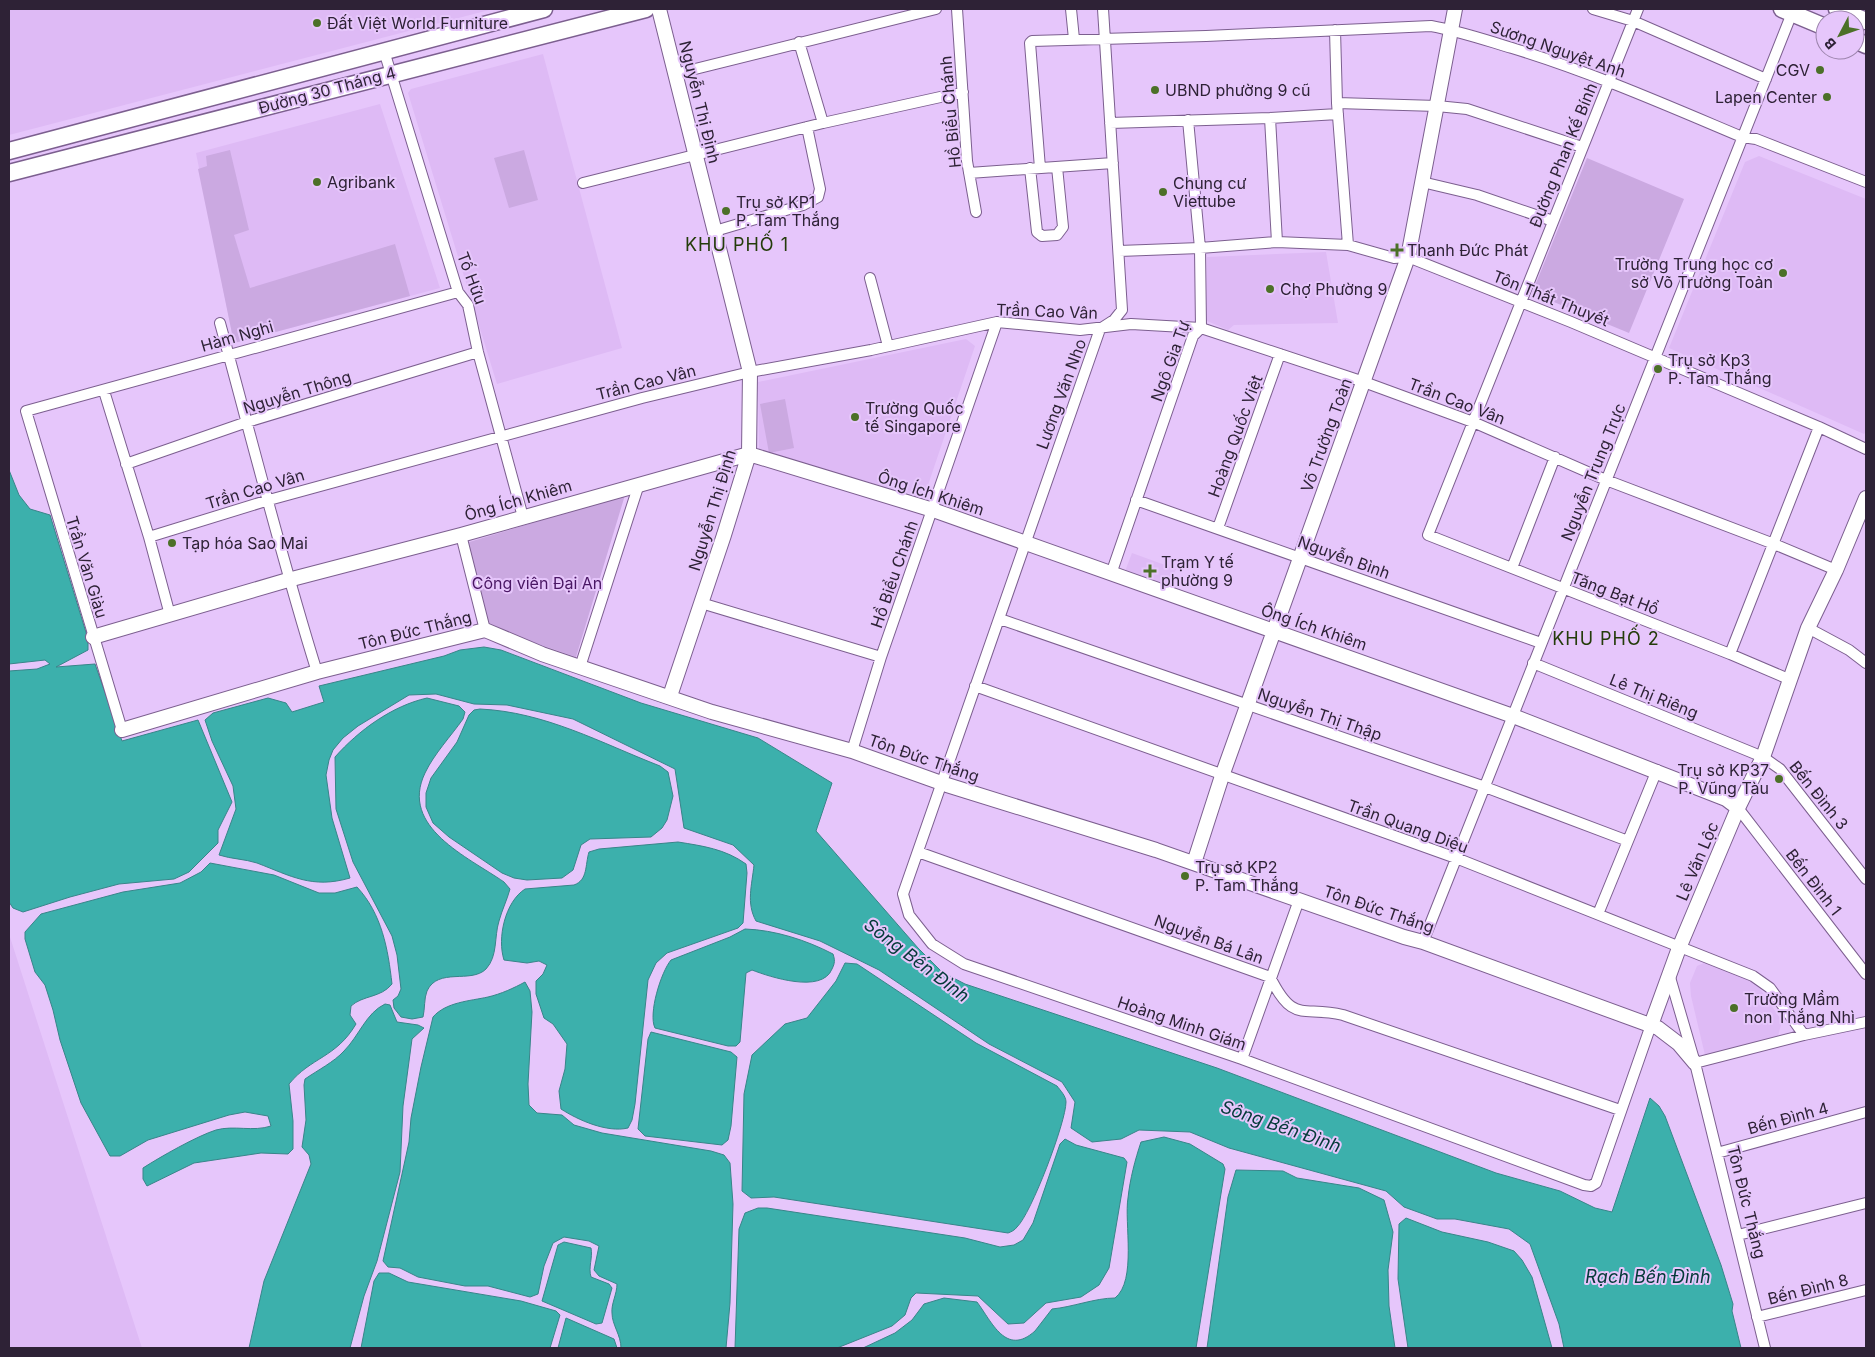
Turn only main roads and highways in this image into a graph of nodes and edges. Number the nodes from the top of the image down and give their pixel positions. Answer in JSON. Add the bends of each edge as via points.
{"nodes":[{"id":1,"x":544,"y":9,"type":"edge"},
{"id":2,"x":646,"y":9,"type":"edge"},
{"id":3,"x":1838,"y":9,"type":"edge"},
{"id":4,"x":1787,"y":11,"type":"edge"},
{"id":5,"x":1866,"y":21,"type":"edge"},
{"id":6,"x":1815,"y":23,"type":"edge"},
{"id":7,"x":9,"y":151,"type":"edge"},
{"id":8,"x":9,"y":173,"type":"edge"}],
"edges":[{"from":1,"to":7,"type":"main road","name":"Đường 30 Tháng 4"},
{"from":2,"to":8,"type":"main road","name":"Đường 30 Tháng 4"},
{"from":3,"to":5,"type":"main road"},
{"from":4,"to":6,"type":"main road"}]}
